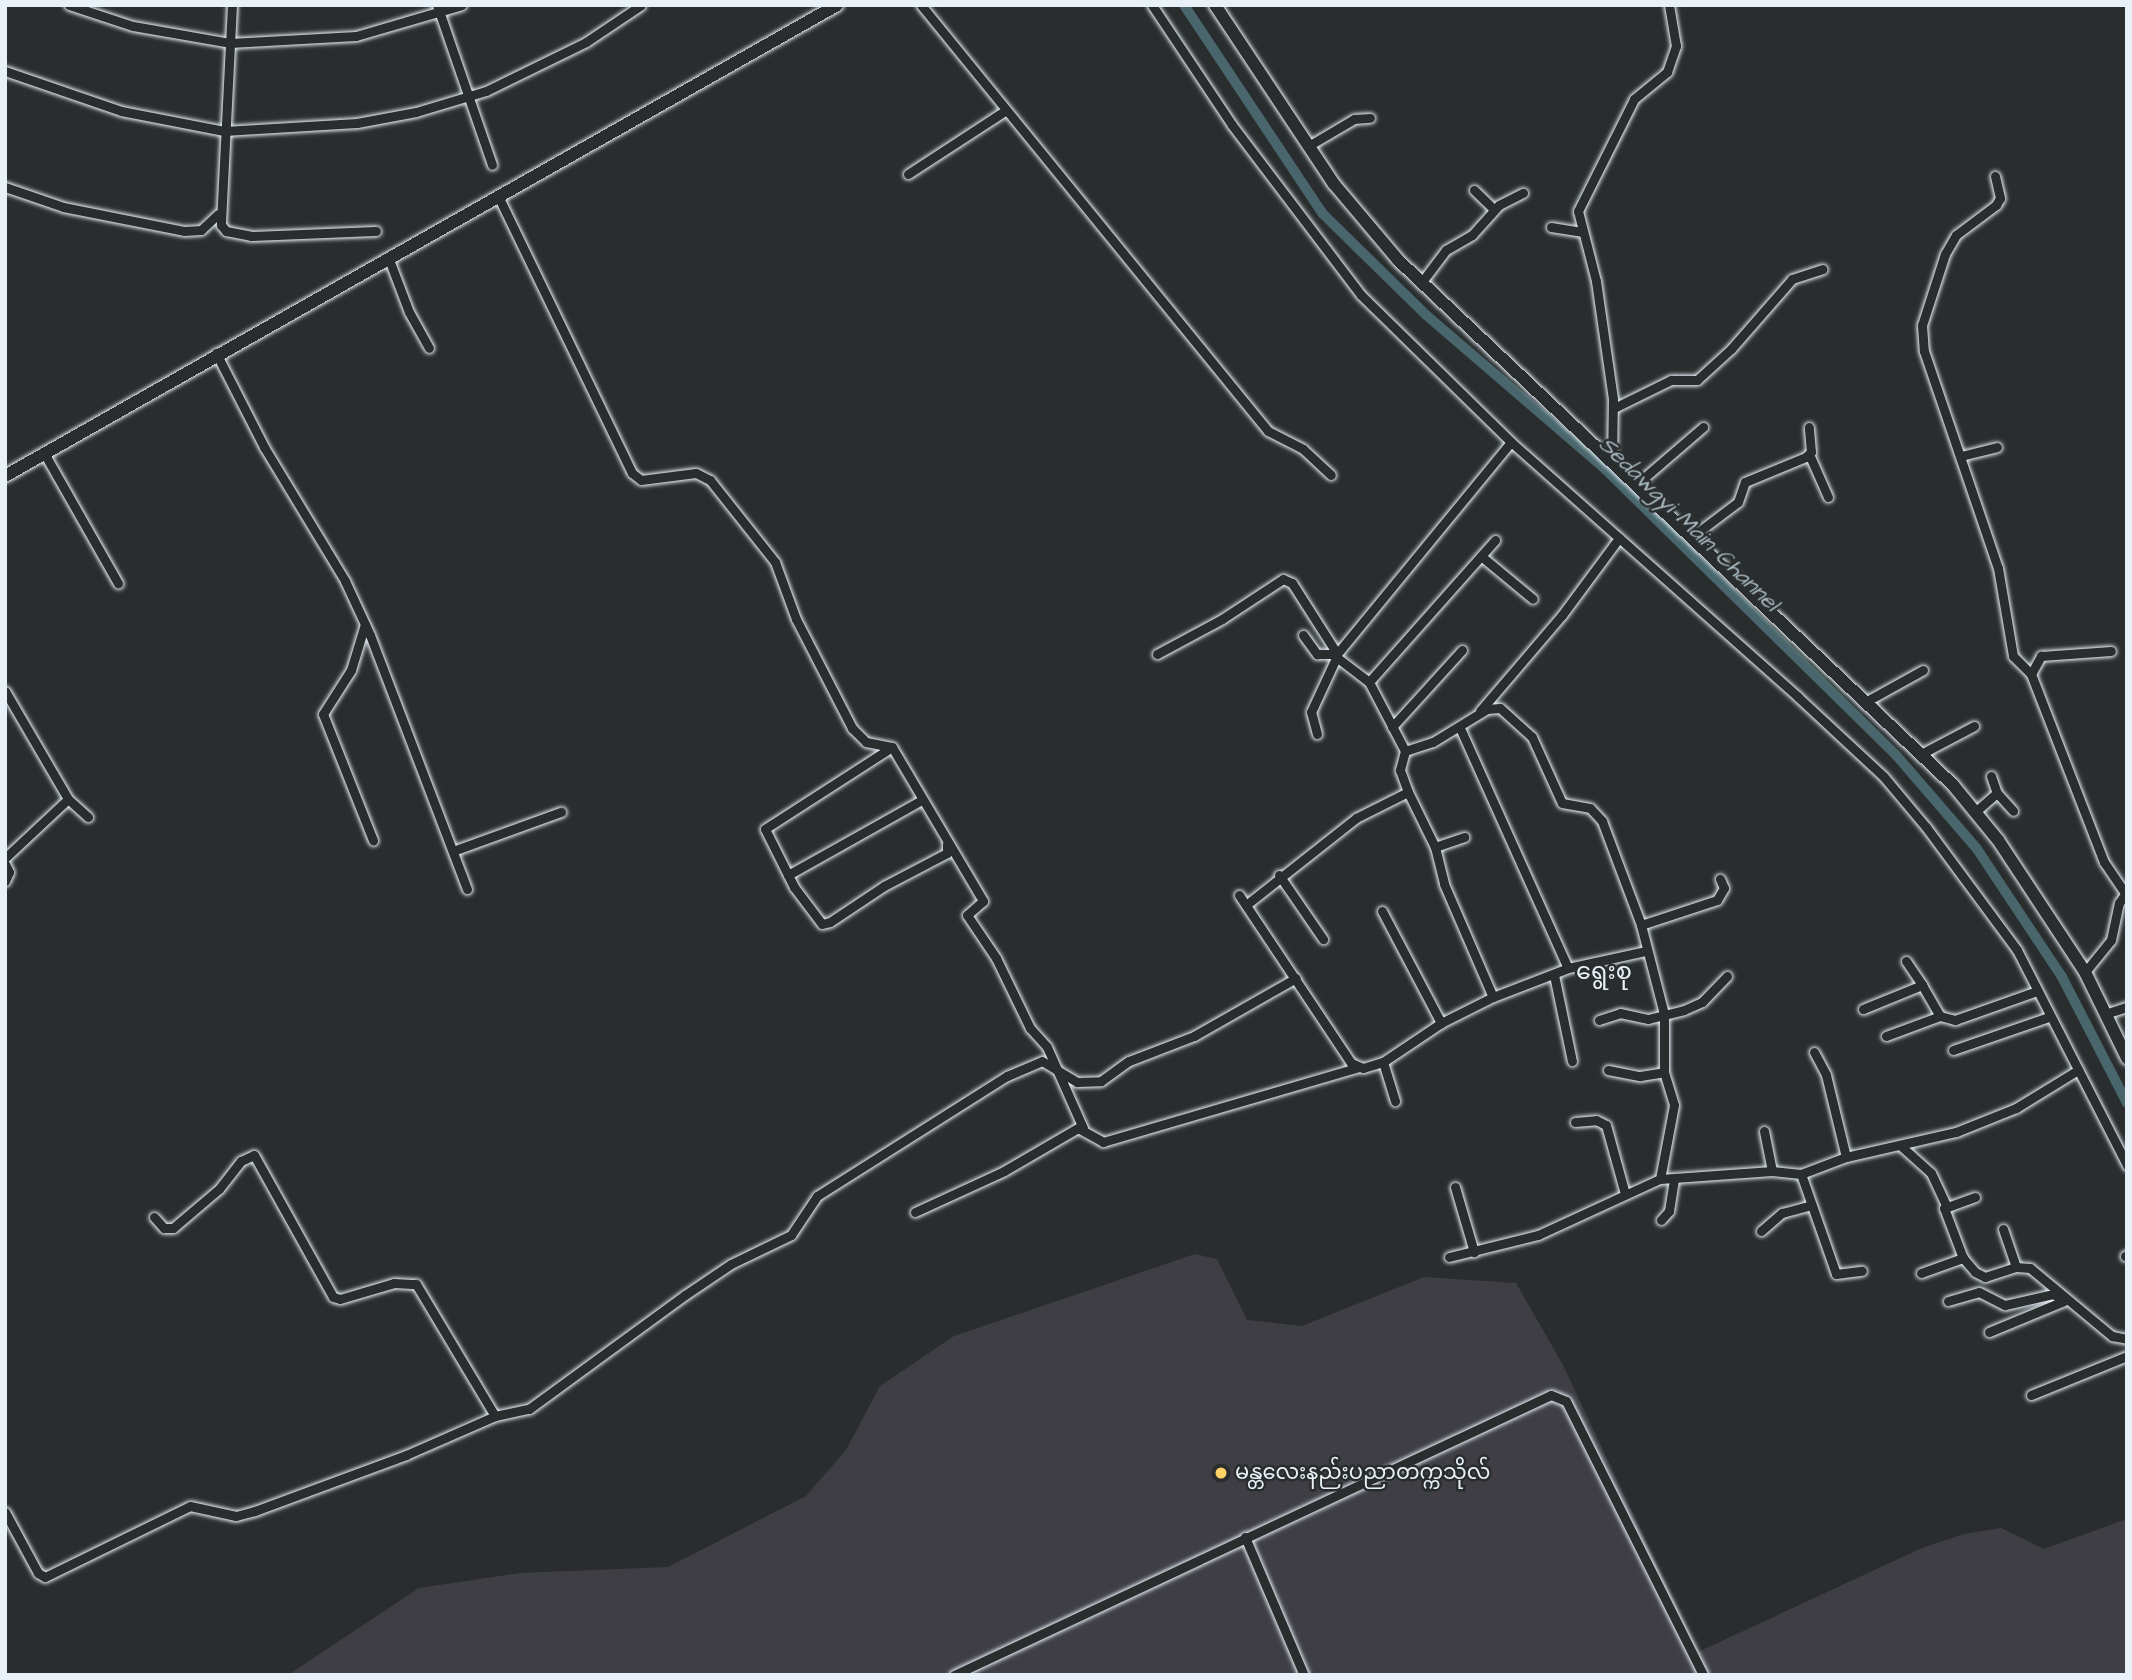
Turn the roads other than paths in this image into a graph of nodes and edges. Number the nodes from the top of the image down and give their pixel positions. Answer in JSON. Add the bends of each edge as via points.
{"nodes":[{"id":1,"x":69,"y":5,"type":"edge"},
{"id":2,"x":232,"y":5,"type":"edge"},
{"id":3,"x":437,"y":5,"type":"edge"},
{"id":4,"x":462,"y":5,"type":"edge"},
{"id":5,"x":641,"y":5,"type":"edge"},
{"id":6,"x":837,"y":5,"type":"edge"},
{"id":7,"x":921,"y":5,"type":"edge"},
{"id":8,"x":1152,"y":5,"type":"edge"},
{"id":9,"x":1215,"y":5,"type":"edge"},
{"id":10,"x":1669,"y":5,"type":"edge"},
{"id":11,"x":230,"y":43,"type":"junction"},
{"id":12,"x":5,"y":71,"type":"edge"},
{"id":13,"x":1006,"y":110,"type":"junction"},
{"id":14,"x":1370,"y":118,"type":"dead end"},
{"id":15,"x":224,"y":131,"type":"junction"},
{"id":16,"x":1310,"y":145,"type":"junction"},
{"id":17,"x":492,"y":165,"type":"dead end"},
{"id":18,"x":908,"y":174,"type":"dead end"},
{"id":19,"x":1995,"y":176,"type":"dead end"},
{"id":20,"x":5,"y":187,"type":"edge"},
{"id":21,"x":1474,"y":190,"type":"dead end"},
{"id":22,"x":1523,"y":193,"type":"dead end"},
{"id":23,"x":500,"y":200,"type":"junction"},
{"id":24,"x":1494,"y":209,"type":"junction"},
{"id":25,"x":218,"y":214,"type":"junction"},
{"id":26,"x":1551,"y":227,"type":"dead end"},
{"id":27,"x":376,"y":230,"type":"dead end"},
{"id":28,"x":1582,"y":232,"type":"junction"},
{"id":29,"x":390,"y":262,"type":"junction"},
{"id":30,"x":1822,"y":269,"type":"dead end"},
{"id":31,"x":1421,"y":284,"type":"junction"},
{"id":32,"x":429,"y":348,"type":"dead end"},
{"id":33,"x":216,"y":353,"type":"junction"},
{"id":34,"x":1614,"y":408,"type":"junction"},
{"id":35,"x":1809,"y":426,"type":"dead end"},
{"id":36,"x":1703,"y":427,"type":"dead end"},
{"id":37,"x":1511,"y":442,"type":"junction"},
{"id":38,"x":1997,"y":447,"type":"dead end"},
{"id":39,"x":44,"y":453,"type":"junction"},
{"id":40,"x":1809,"y":454,"type":"junction"},
{"id":41,"x":1961,"y":456,"type":"junction"},
{"id":42,"x":1612,"y":461,"type":"junction"},
{"id":43,"x":5,"y":475,"type":"edge"},
{"id":44,"x":1331,"y":475,"type":"dead end"},
{"id":45,"x":1638,"y":483,"type":"junction"},
{"id":46,"x":1828,"y":497,"type":"dead end"},
{"id":47,"x":1693,"y":536,"type":"junction"},
{"id":48,"x":1619,"y":538,"type":"junction"},
{"id":49,"x":1495,"y":540,"type":"dead end"},
{"id":50,"x":1481,"y":556,"type":"junction"},
{"id":51,"x":118,"y":583,"type":"dead end"},
{"id":52,"x":1534,"y":599,"type":"dead end"},
{"id":53,"x":365,"y":624,"type":"junction"},
{"id":54,"x":1303,"y":635,"type":"dead end"},
{"id":55,"x":1462,"y":650,"type":"dead end"},
{"id":56,"x":2111,"y":651,"type":"dead end"},
{"id":57,"x":1157,"y":654,"type":"dead end"},
{"id":58,"x":1336,"y":654,"type":"junction"},
{"id":59,"x":1923,"y":670,"type":"dead end"},
{"id":60,"x":2031,"y":674,"type":"junction"},
{"id":61,"x":1369,"y":682,"type":"junction"},
{"id":62,"x":5,"y":691,"type":"edge"},
{"id":63,"x":1867,"y":701,"type":"junction"},
{"id":64,"x":1478,"y":714,"type":"junction"},
{"id":65,"x":1974,"y":726,"type":"dead end"},
{"id":66,"x":1392,"y":727,"type":"junction"},
{"id":67,"x":1460,"y":728,"type":"junction"},
{"id":68,"x":1317,"y":734,"type":"dead end"},
{"id":69,"x":891,"y":747,"type":"junction"},
{"id":70,"x":1405,"y":751,"type":"junction"},
{"id":71,"x":1921,"y":754,"type":"junction"},
{"id":72,"x":1991,"y":776,"type":"dead end"},
{"id":73,"x":1408,"y":792,"type":"junction"},
{"id":74,"x":1997,"y":793,"type":"junction"},
{"id":75,"x":68,"y":799,"type":"junction"},
{"id":76,"x":920,"y":801,"type":"junction"},
{"id":77,"x":2012,"y":811,"type":"dead end"},
{"id":78,"x":561,"y":812,"type":"dead end"},
{"id":79,"x":1975,"y":812,"type":"junction"},
{"id":80,"x":88,"y":817,"type":"dead end"},
{"id":81,"x":1464,"y":837,"type":"dead end"},
{"id":82,"x":373,"y":840,"type":"dead end"},
{"id":83,"x":946,"y":842,"type":"junction"},
{"id":84,"x":1435,"y":847,"type":"junction"},
{"id":85,"x":453,"y":850,"type":"junction"},
{"id":86,"x":5,"y":858,"type":"edge"},
{"id":87,"x":5,"y":864,"type":"edge"},
{"id":88,"x":788,"y":875,"type":"junction"},
{"id":89,"x":1279,"y":875,"type":"junction"},
{"id":90,"x":1720,"y":879,"type":"dead end"},
{"id":91,"x":5,"y":881,"type":"edge"},
{"id":92,"x":467,"y":889,"type":"dead end"},
{"id":93,"x":2126,"y":892,"type":"edge"},
{"id":94,"x":1239,"y":895,"type":"dead end"},
{"id":95,"x":1247,"y":905,"type":"junction"},
{"id":96,"x":1382,"y":911,"type":"dead end"},
{"id":97,"x":1641,"y":925,"type":"junction"},
{"id":98,"x":1324,"y":939,"type":"dead end"},
{"id":99,"x":1646,"y":951,"type":"junction"},
{"id":100,"x":1906,"y":961,"type":"dead end"},
{"id":101,"x":1568,"y":968,"type":"junction"},
{"id":102,"x":2085,"y":972,"type":"junction"},
{"id":103,"x":1554,"y":975,"type":"junction"},
{"id":104,"x":1727,"y":976,"type":"dead end"},
{"id":105,"x":1296,"y":978,"type":"junction"},
{"id":106,"x":1922,"y":985,"type":"junction"},
{"id":107,"x":2037,"y":991,"type":"junction"},
{"id":108,"x":1493,"y":997,"type":"junction"},
{"id":109,"x":2127,"y":1007,"type":"edge"},
{"id":110,"x":1863,"y":1009,"type":"dead end"},
{"id":111,"x":1664,"y":1014,"type":"junction"},
{"id":112,"x":2105,"y":1014,"type":"junction"},
{"id":113,"x":1940,"y":1016,"type":"junction"},
{"id":114,"x":2049,"y":1017,"type":"junction"},
{"id":115,"x":1599,"y":1020,"type":"dead end"},
{"id":116,"x":1441,"y":1023,"type":"junction"},
{"id":117,"x":1886,"y":1036,"type":"dead end"},
{"id":118,"x":1953,"y":1050,"type":"dead end"},
{"id":119,"x":1814,"y":1052,"type":"dead end"},
{"id":120,"x":2127,"y":1058,"type":"edge"},
{"id":121,"x":1572,"y":1061,"type":"dead end"},
{"id":122,"x":1382,"y":1062,"type":"junction"},
{"id":123,"x":1052,"y":1063,"type":"junction"},
{"id":124,"x":1359,"y":1067,"type":"junction"},
{"id":125,"x":1608,"y":1070,"type":"dead end"},
{"id":126,"x":2078,"y":1070,"type":"junction"},
{"id":127,"x":1664,"y":1072,"type":"junction"},
{"id":128,"x":1395,"y":1101,"type":"dead end"},
{"id":129,"x":1575,"y":1122,"type":"dead end"},
{"id":130,"x":1083,"y":1128,"type":"junction"},
{"id":131,"x":1764,"y":1131,"type":"dead end"},
{"id":132,"x":1901,"y":1146,"type":"junction"},
{"id":133,"x":1846,"y":1157,"type":"junction"},
{"id":134,"x":2127,"y":1165,"type":"edge"},
{"id":135,"x":1772,"y":1171,"type":"junction"},
{"id":136,"x":1801,"y":1174,"type":"junction"},
{"id":137,"x":1660,"y":1180,"type":"junction"},
{"id":138,"x":1674,"y":1181,"type":"junction"},
{"id":139,"x":1455,"y":1187,"type":"dead end"},
{"id":140,"x":1625,"y":1194,"type":"junction"},
{"id":141,"x":1975,"y":1197,"type":"dead end"},
{"id":142,"x":1811,"y":1205,"type":"junction"},
{"id":143,"x":1946,"y":1205,"type":"junction"},
{"id":144,"x":915,"y":1212,"type":"dead end"},
{"id":145,"x":154,"y":1217,"type":"dead end"},
{"id":146,"x":1661,"y":1220,"type":"dead end"},
{"id":147,"x":2003,"y":1229,"type":"dead end"},
{"id":148,"x":1761,"y":1231,"type":"dead end"},
{"id":149,"x":1474,"y":1252,"type":"junction"},
{"id":150,"x":1449,"y":1256,"type":"dead end"},
{"id":151,"x":1964,"y":1258,"type":"junction"},
{"id":152,"x":2016,"y":1267,"type":"junction"},
{"id":153,"x":1862,"y":1270,"type":"dead end"},
{"id":154,"x":1921,"y":1273,"type":"dead end"},
{"id":155,"x":1948,"y":1301,"type":"dead end"},
{"id":156,"x":2064,"y":1301,"type":"junction"},
{"id":157,"x":2075,"y":1307,"type":"junction"},
{"id":158,"x":1989,"y":1332,"type":"dead end"},
{"id":159,"x":2127,"y":1339,"type":"edge"},
{"id":160,"x":2127,"y":1356,"type":"edge"},
{"id":161,"x":2031,"y":1395,"type":"dead end"},
{"id":162,"x":495,"y":1416,"type":"junction"},
{"id":163,"x":5,"y":1512,"type":"edge"},
{"id":164,"x":1245,"y":1536,"type":"junction"},
{"id":165,"x":954,"y":1675,"type":"edge"},
{"id":166,"x":1304,"y":1675,"type":"edge"},
{"id":167,"x":1703,"y":1675,"type":"edge"}],
"edges":[{"from":1,"to":11,"type":"street","via":[[133,26]]},
{"from":2,"to":11,"type":"street"},
{"from":3,"to":17,"type":"street"},
{"from":4,"to":11,"type":"street","via":[[356,36]]},
{"from":5,"to":15,"type":"street","via":[[586,42],[486,91],[416,112],[357,123]]},
{"from":6,"to":23,"type":"street"},
{"from":7,"to":13,"type":"street"},
{"from":8,"to":37,"type":"street","via":[[1324,251],[1361,295]]},
{"from":9,"to":16,"type":"street"},
{"from":10,"to":28,"type":"street","via":[[1676,46],[1673,58],[1667,72],[1634,99],[1625,113],[1578,211]]},
{"from":11,"to":15,"type":"street"},
{"from":12,"to":15,"type":"street","via":[[121,111]]},
{"from":13,"to":18,"type":"street"},
{"from":13,"to":44,"type":"street","via":[[1268,431],[1303,449]]},
{"from":14,"to":16,"type":"street","via":[[1353,119]]},
{"from":15,"to":25,"type":"street"},
{"from":16,"to":31,"type":"street","via":[[1356,212]]},
{"from":19,"to":41,"type":"street","via":[[2000,198],[1992,210],[1952,239],[1922,325],[1930,375]]},
{"from":20,"to":25,"type":"street","via":[[63,207],[184,231],[201,230]]},
{"from":21,"to":24,"type":"street"},
{"from":22,"to":24,"type":"street"},
{"from":23,"to":29,"type":"street"},
{"from":23,"to":69,"type":"street","via":[[632,473],[641,480],[696,473],[710,480],[775,562],[796,619],[852,728],[862,740]]},
{"from":24,"to":31,"type":"street","via":[[1472,235],[1443,253]]},
{"from":25,"to":27,"type":"street","via":[[221,225],[237,235]]},
{"from":26,"to":28,"type":"street"},
{"from":28,"to":34,"type":"street","via":[[1595,281]]},
{"from":29,"to":32,"type":"street"},
{"from":29,"to":33,"type":"street"},
{"from":30,"to":34,"type":"street","via":[[1792,279],[1731,349],[1697,380],[1671,380]]},
{"from":31,"to":42,"type":"street"},
{"from":33,"to":39,"type":"street"},
{"from":33,"to":53,"type":"street"},
{"from":34,"to":42,"type":"street"},
{"from":35,"to":40,"type":"street"},
{"from":36,"to":45,"type":"street"},
{"from":37,"to":48,"type":"street"},
{"from":37,"to":58,"type":"street"},
{"from":38,"to":41,"type":"street"},
{"from":39,"to":43,"type":"street"},
{"from":39,"to":51,"type":"street"},
{"from":40,"to":46,"type":"street"},
{"from":40,"to":47,"type":"street","via":[[1745,482],[1738,502]]},
{"from":41,"to":60,"type":"street","via":[[1998,568],[2013,656]]},
{"from":42,"to":45,"type":"street"},
{"from":45,"to":47,"type":"street"},
{"from":47,"to":63,"type":"street"},
{"from":48,"to":64,"type":"street","via":[[1562,615]]},
{"from":48,"to":107,"type":"street","via":[[1884,777],[2003,929]]},
{"from":49,"to":50,"type":"street"},
{"from":50,"to":52,"type":"street"},
{"from":50,"to":61,"type":"street"},
{"from":53,"to":82,"type":"street","via":[[351,670],[323,714]]},
{"from":53,"to":85,"type":"street"},
{"from":54,"to":58,"type":"street","via":[[1317,654]]},
{"from":55,"to":66,"type":"street"},
{"from":56,"to":60,"type":"street","via":[[2041,656]]},
{"from":57,"to":58,"type":"street","via":[[1283,579],[1292,583]]},
{"from":58,"to":61,"type":"street"},
{"from":58,"to":68,"type":"street","via":[[1311,712]]},
{"from":59,"to":63,"type":"street"},
{"from":60,"to":93,"type":"street","via":[[2099,851]]},
{"from":61,"to":66,"type":"street"},
{"from":62,"to":75,"type":"street"},
{"from":63,"to":71,"type":"street"},
{"from":64,"to":67,"type":"street"},
{"from":64,"to":97,"type":"street","via":[[1493,707],[1511,714],[1532,737],[1562,803],[1590,808],[1602,821]]},
{"from":65,"to":71,"type":"street"},
{"from":66,"to":70,"type":"street"},
{"from":67,"to":70,"type":"street"},
{"from":67,"to":101,"type":"street"},
{"from":69,"to":76,"type":"street"},
{"from":69,"to":88,"type":"street","via":[[765,829]]},
{"from":70,"to":73,"type":"street","via":[[1400,770]]},
{"from":71,"to":79,"type":"street"},
{"from":72,"to":74,"type":"street"},
{"from":73,"to":84,"type":"street"},
{"from":73,"to":89,"type":"street","via":[[1356,818],[1320,850]]},
{"from":74,"to":77,"type":"street"},
{"from":74,"to":79,"type":"street"},
{"from":75,"to":80,"type":"street"},
{"from":75,"to":86,"type":"street"},
{"from":76,"to":83,"type":"street"},
{"from":76,"to":88,"type":"street"},
{"from":78,"to":85,"type":"street"},
{"from":79,"to":102,"type":"street"},
{"from":81,"to":84,"type":"street"},
{"from":83,"to":88,"type":"street","via":[[947,853],[826,923],[806,905]]},
{"from":83,"to":123,"type":"street","via":[[955,849],[983,901],[967,915],[996,958]]},
{"from":84,"to":108,"type":"street","via":[[1444,884]]},
{"from":85,"to":92,"type":"street"},
{"from":87,"to":91,"type":"street","via":[[9,872]]},
{"from":89,"to":95,"type":"street"},
{"from":89,"to":98,"type":"street"},
{"from":90,"to":97,"type":"street","via":[[1724,888],[1717,900]]},
{"from":93,"to":102,"type":"street","via":[[2111,940]]},
{"from":94,"to":95,"type":"street"},
{"from":95,"to":105,"type":"street"},
{"from":96,"to":116,"type":"street"},
{"from":97,"to":99,"type":"street"},
{"from":99,"to":101,"type":"street"},
{"from":99,"to":111,"type":"street"},
{"from":100,"to":106,"type":"street"},
{"from":101,"to":103,"type":"street"},
{"from":102,"to":112,"type":"street"},
{"from":103,"to":108,"type":"street"},
{"from":103,"to":121,"type":"street"},
{"from":104,"to":111,"type":"street","via":[[1702,1002]]},
{"from":105,"to":123,"type":"street","via":[[1194,1036],[1129,1061],[1101,1082],[1077,1082]]},
{"from":105,"to":124,"type":"street","via":[[1351,1063]]},
{"from":106,"to":110,"type":"street"},
{"from":106,"to":113,"type":"street"},
{"from":107,"to":113,"type":"street","via":[[1955,1020]]},
{"from":107,"to":114,"type":"street"},
{"from":108,"to":116,"type":"street"},
{"from":109,"to":112,"type":"street"},
{"from":111,"to":115,"type":"street","via":[[1648,1019],[1620,1013]]},
{"from":111,"to":127,"type":"street"},
{"from":112,"to":120,"type":"street"},
{"from":113,"to":117,"type":"street"},
{"from":114,"to":118,"type":"street"},
{"from":114,"to":126,"type":"street"},
{"from":116,"to":122,"type":"street"},
{"from":119,"to":133,"type":"street","via":[[1826,1075]]},
{"from":122,"to":124,"type":"street"},
{"from":122,"to":128,"type":"street"},
{"from":123,"to":130,"type":"street"},
{"from":123,"to":162,"type":"street","via":[[1037,1062],[1007,1076],[846,1177],[810,1202],[791,1235],[708,1279],[529,1409]]},
{"from":124,"to":130,"type":"street","via":[[1103,1142]]},
{"from":125,"to":127,"type":"street","via":[[1640,1076]]},
{"from":126,"to":132,"type":"street","via":[[2016,1108],[1956,1132]]},
{"from":126,"to":134,"type":"street"},
{"from":127,"to":137,"type":"street","via":[[1675,1105]]},
{"from":129,"to":140,"type":"street","via":[[1596,1120],[1606,1125]]},
{"from":130,"to":144,"type":"street"},
{"from":131,"to":135,"type":"street"},
{"from":132,"to":133,"type":"street"},
{"from":132,"to":143,"type":"street","via":[[1931,1173]]},
{"from":133,"to":136,"type":"street"},
{"from":135,"to":136,"type":"street"},
{"from":135,"to":138,"type":"street"},
{"from":136,"to":142,"type":"street"},
{"from":137,"to":138,"type":"street"},
{"from":137,"to":140,"type":"street"},
{"from":138,"to":146,"type":"street","via":[[1669,1211]]},
{"from":139,"to":149,"type":"street"},
{"from":140,"to":149,"type":"street","via":[[1538,1235]]},
{"from":141,"to":143,"type":"street"},
{"from":142,"to":148,"type":"street","via":[[1782,1213]]},
{"from":142,"to":153,"type":"street","via":[[1836,1273]]},
{"from":143,"to":151,"type":"street"},
{"from":145,"to":162,"type":"street","via":[[164,1228],[173,1228],[219,1189],[241,1161],[254,1155],[261,1160],[332,1297],[340,1299],[394,1283],[416,1284]]},
{"from":147,"to":152,"type":"street"},
{"from":149,"to":150,"type":"street"},
{"from":151,"to":152,"type":"street","via":[[1985,1277]]},
{"from":151,"to":154,"type":"street"},
{"from":152,"to":157,"type":"street","via":[[2030,1268]]},
{"from":155,"to":156,"type":"street","via":[[1979,1292],[2000,1305],[2053,1294]]},
{"from":156,"to":157,"type":"street"},
{"from":156,"to":158,"type":"street"},
{"from":157,"to":159,"type":"street","via":[[2112,1336]]},
{"from":160,"to":161,"type":"street"},
{"from":162,"to":163,"type":"street","via":[[406,1455],[255,1511],[236,1516],[190,1506],[45,1577],[38,1573]]},
{"from":164,"to":165,"type":"street"},
{"from":164,"to":166,"type":"street"},
{"from":164,"to":167,"type":"street","via":[[1551,1395],[1561,1396]]}]}
